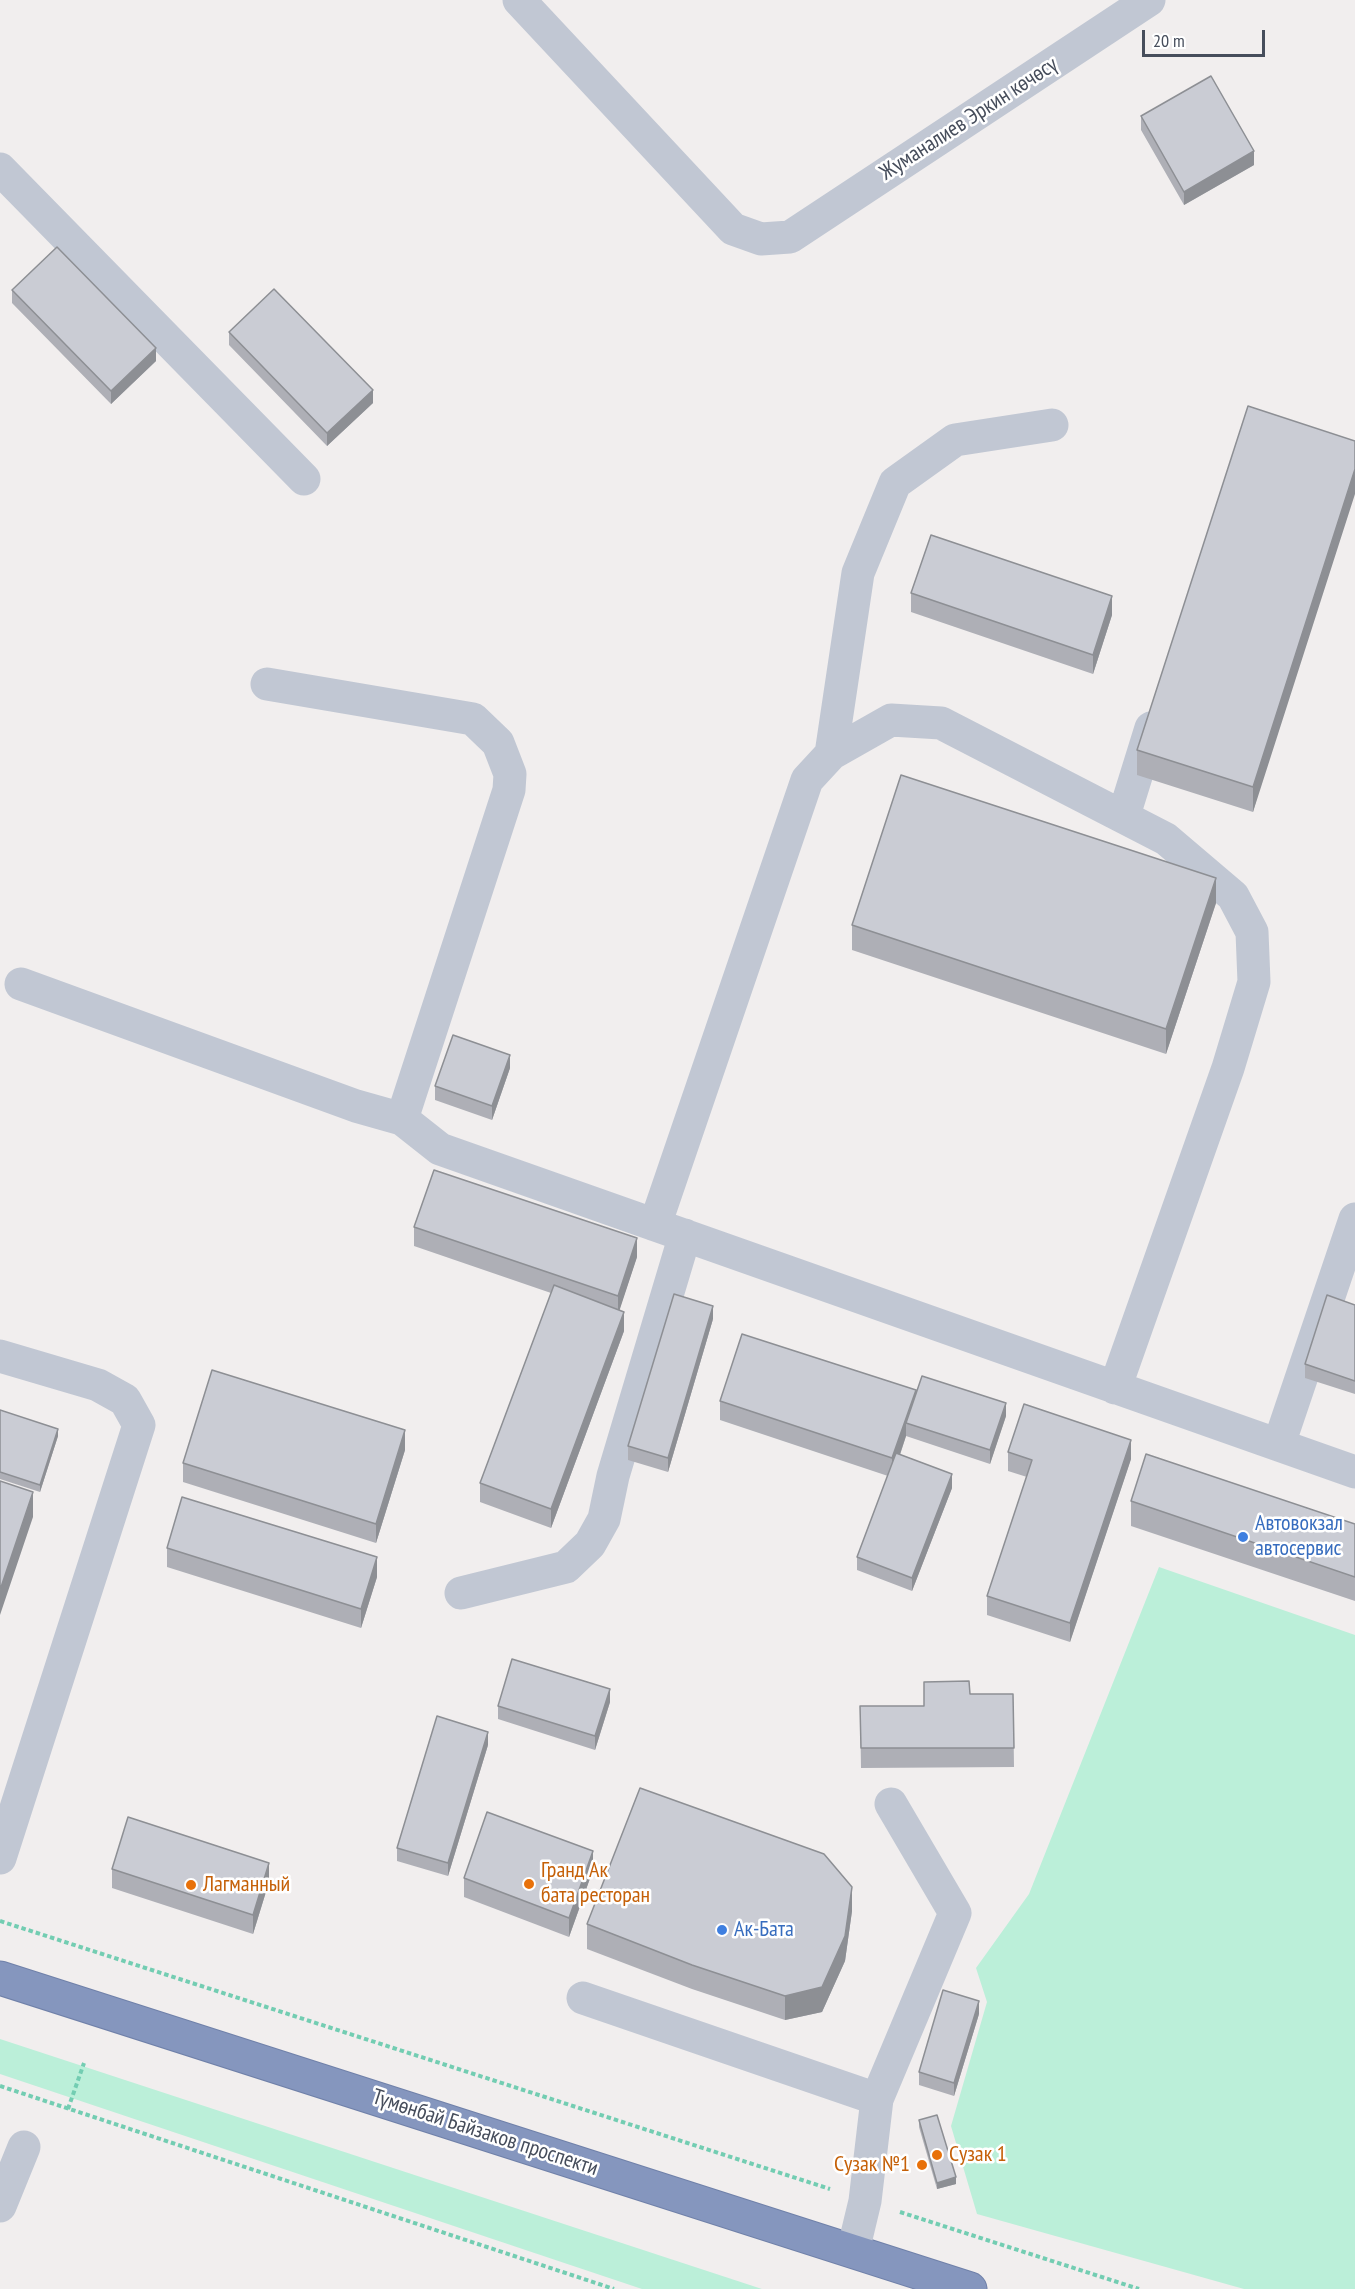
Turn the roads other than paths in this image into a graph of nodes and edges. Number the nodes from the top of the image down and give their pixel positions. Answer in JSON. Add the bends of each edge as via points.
{"nodes":[{"id":1,"x":519,"y":0,"type":"edge"},
{"id":2,"x":1149,"y":0,"type":"edge"},
{"id":3,"x":0,"y":169,"type":"edge"},
{"id":4,"x":1052,"y":425,"type":"dead end"},
{"id":5,"x":304,"y":479,"type":"dead end"},
{"id":6,"x":267,"y":684,"type":"dead end"},
{"id":7,"x":1159,"y":702,"type":"edge"},
{"id":8,"x":831,"y":754,"type":"junction"},
{"id":9,"x":1124,"y":815,"type":"junction"},
{"id":10,"x":21,"y":984,"type":"dead end"},
{"id":11,"x":402,"y":1119,"type":"junction"},
{"id":12,"x":1355,"y":1220,"type":"edge"},
{"id":13,"x":670,"y":1230,"type":"junction"},
{"id":14,"x":0,"y":1356,"type":"edge"},
{"id":15,"x":1115,"y":1388,"type":"junction"},
{"id":16,"x":1279,"y":1444,"type":"junction"},
{"id":17,"x":1355,"y":1472,"type":"edge"},
{"id":18,"x":461,"y":1593,"type":"dead end"},
{"id":19,"x":891,"y":1804,"type":"dead end"},
{"id":20,"x":2,"y":1843,"type":"edge"},
{"id":21,"x":0,"y":1978,"type":"edge"},
{"id":22,"x":583,"y":1998,"type":"dead end"},
{"id":23,"x":877,"y":2099,"type":"junction"},
{"id":24,"x":24,"y":2147,"type":"dead end"},
{"id":25,"x":0,"y":2206,"type":"edge"},
{"id":26,"x":854,"y":2251,"type":"junction"},
{"id":27,"x":970,"y":2289,"type":"edge"}],
"edges":[{"from":1,"to":2,"type":"street","name":"Жуманалиев Эркин көчөсү","via":[[733,229],[760,239],[790,237]]},
{"from":3,"to":5,"type":"street"},
{"from":4,"to":8,"type":"street","via":[[954,440],[895,483],[858,573]]},
{"from":6,"to":11,"type":"street","via":[[473,719],[498,743],[510,774],[509,790]]},
{"from":7,"to":9,"type":"street"},
{"from":8,"to":9,"type":"street","via":[[891,720],[941,723]]},
{"from":8,"to":13,"type":"street","via":[[807,780]]},
{"from":9,"to":15,"type":"street","via":[[1166,838],[1233,896],[1252,932],[1254,982],[1228,1068]]},
{"from":10,"to":11,"type":"street","via":[[356,1106]]},
{"from":11,"to":13,"type":"street","via":[[440,1149]]},
{"from":12,"to":16,"type":"street"},
{"from":13,"to":15,"type":"street"},
{"from":13,"to":18,"type":"street","via":[[604,1519],[590,1544],[566,1567]]},
{"from":14,"to":20,"type":"street","via":[[98,1384],[125,1400],[138,1425]]},
{"from":15,"to":16,"type":"street"},
{"from":16,"to":17,"type":"street"},
{"from":19,"to":23,"type":"street","via":[[955,1913]]},
{"from":21,"to":26,"type":"highway","name":"Түмөнбай Байзаков проспекти"},
{"from":22,"to":23,"type":"street"},
{"from":23,"to":26,"type":"street","via":[[865,2201]]},
{"from":24,"to":25,"type":"street"},
{"from":26,"to":27,"type":"highway","name":"Түмөнбай Байзаков проспекти"}]}
